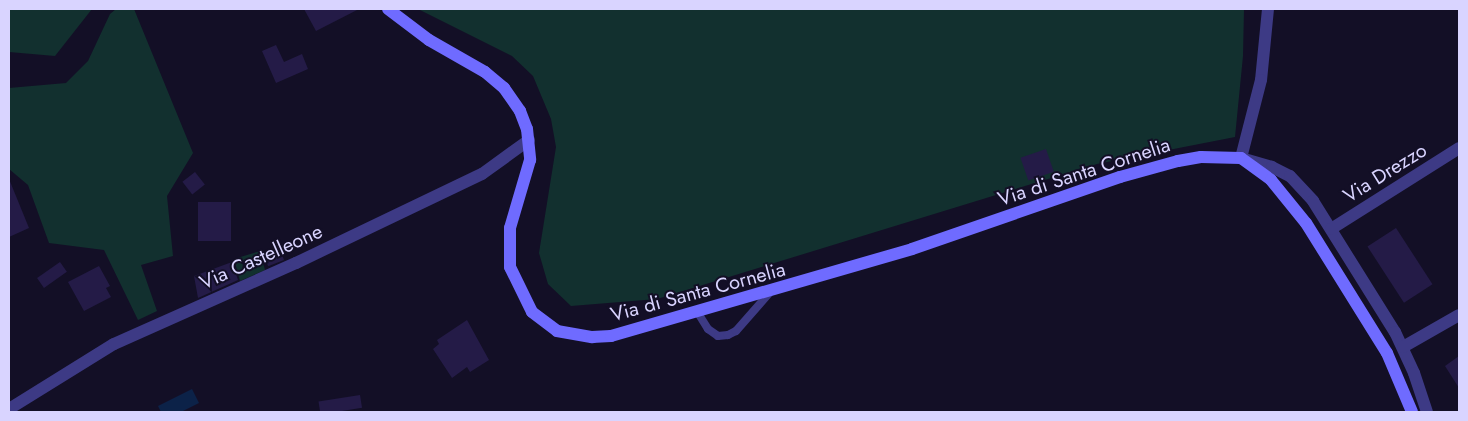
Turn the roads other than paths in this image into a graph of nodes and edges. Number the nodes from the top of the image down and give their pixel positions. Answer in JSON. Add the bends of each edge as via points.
{"nodes":[{"id":1,"x":388,"y":9,"type":"edge"},
{"id":2,"x":1268,"y":9,"type":"edge"},
{"id":3,"x":529,"y":140,"type":"junction"},
{"id":4,"x":1459,"y":148,"type":"edge"},
{"id":5,"x":1241,"y":158,"type":"junction"},
{"id":6,"x":1332,"y":228,"type":"junction"},
{"id":7,"x":772,"y":290,"type":"junction"},
{"id":8,"x":698,"y":313,"type":"junction"},
{"id":9,"x":1459,"y":315,"type":"edge"},
{"id":10,"x":1403,"y":348,"type":"junction"},
{"id":11,"x":9,"y":410,"type":"edge"},
{"id":12,"x":1412,"y":412,"type":"edge"},
{"id":13,"x":1427,"y":412,"type":"edge"}],
"edges":[{"from":1,"to":3,"type":"street","name":"Via di Santa Cornelia","via":[[422,35],[474,64],[496,81],[515,103]]},
{"from":2,"to":5,"type":"street","via":[[1261,80]]},
{"from":3,"to":8,"type":"street","name":"Via di Santa Cornelia","via":[[529,169],[512,220],[508,247],[516,285],[538,319],[565,334],[602,337]]},
{"from":3,"to":11,"type":"street","name":"Via Castelleone","via":[[482,174],[296,263],[114,344]]},
{"from":4,"to":6,"type":"street","name":"Via Drezzo"},
{"from":5,"to":6,"type":"street","name":"Via di Santa Cornelia","via":[[1290,176],[1314,201]]},
{"from":5,"to":7,"type":"street","name":"Via di Santa Cornelia","via":[[1201,157],[1120,177],[903,252]]},
{"from":5,"to":12,"type":"street","via":[[1271,180],[1306,223],[1388,353]]},
{"from":6,"to":10,"type":"street","name":"Via di Santa Cornelia"},
{"from":7,"to":8,"type":"street","name":"Via di Santa Cornelia"},
{"from":7,"to":8,"type":"lane","via":[[736,331],[728,335],[718,336],[708,329]]},
{"from":9,"to":10,"type":"street"},
{"from":10,"to":13,"type":"street","name":"Via di Santa Cornelia"}]}
